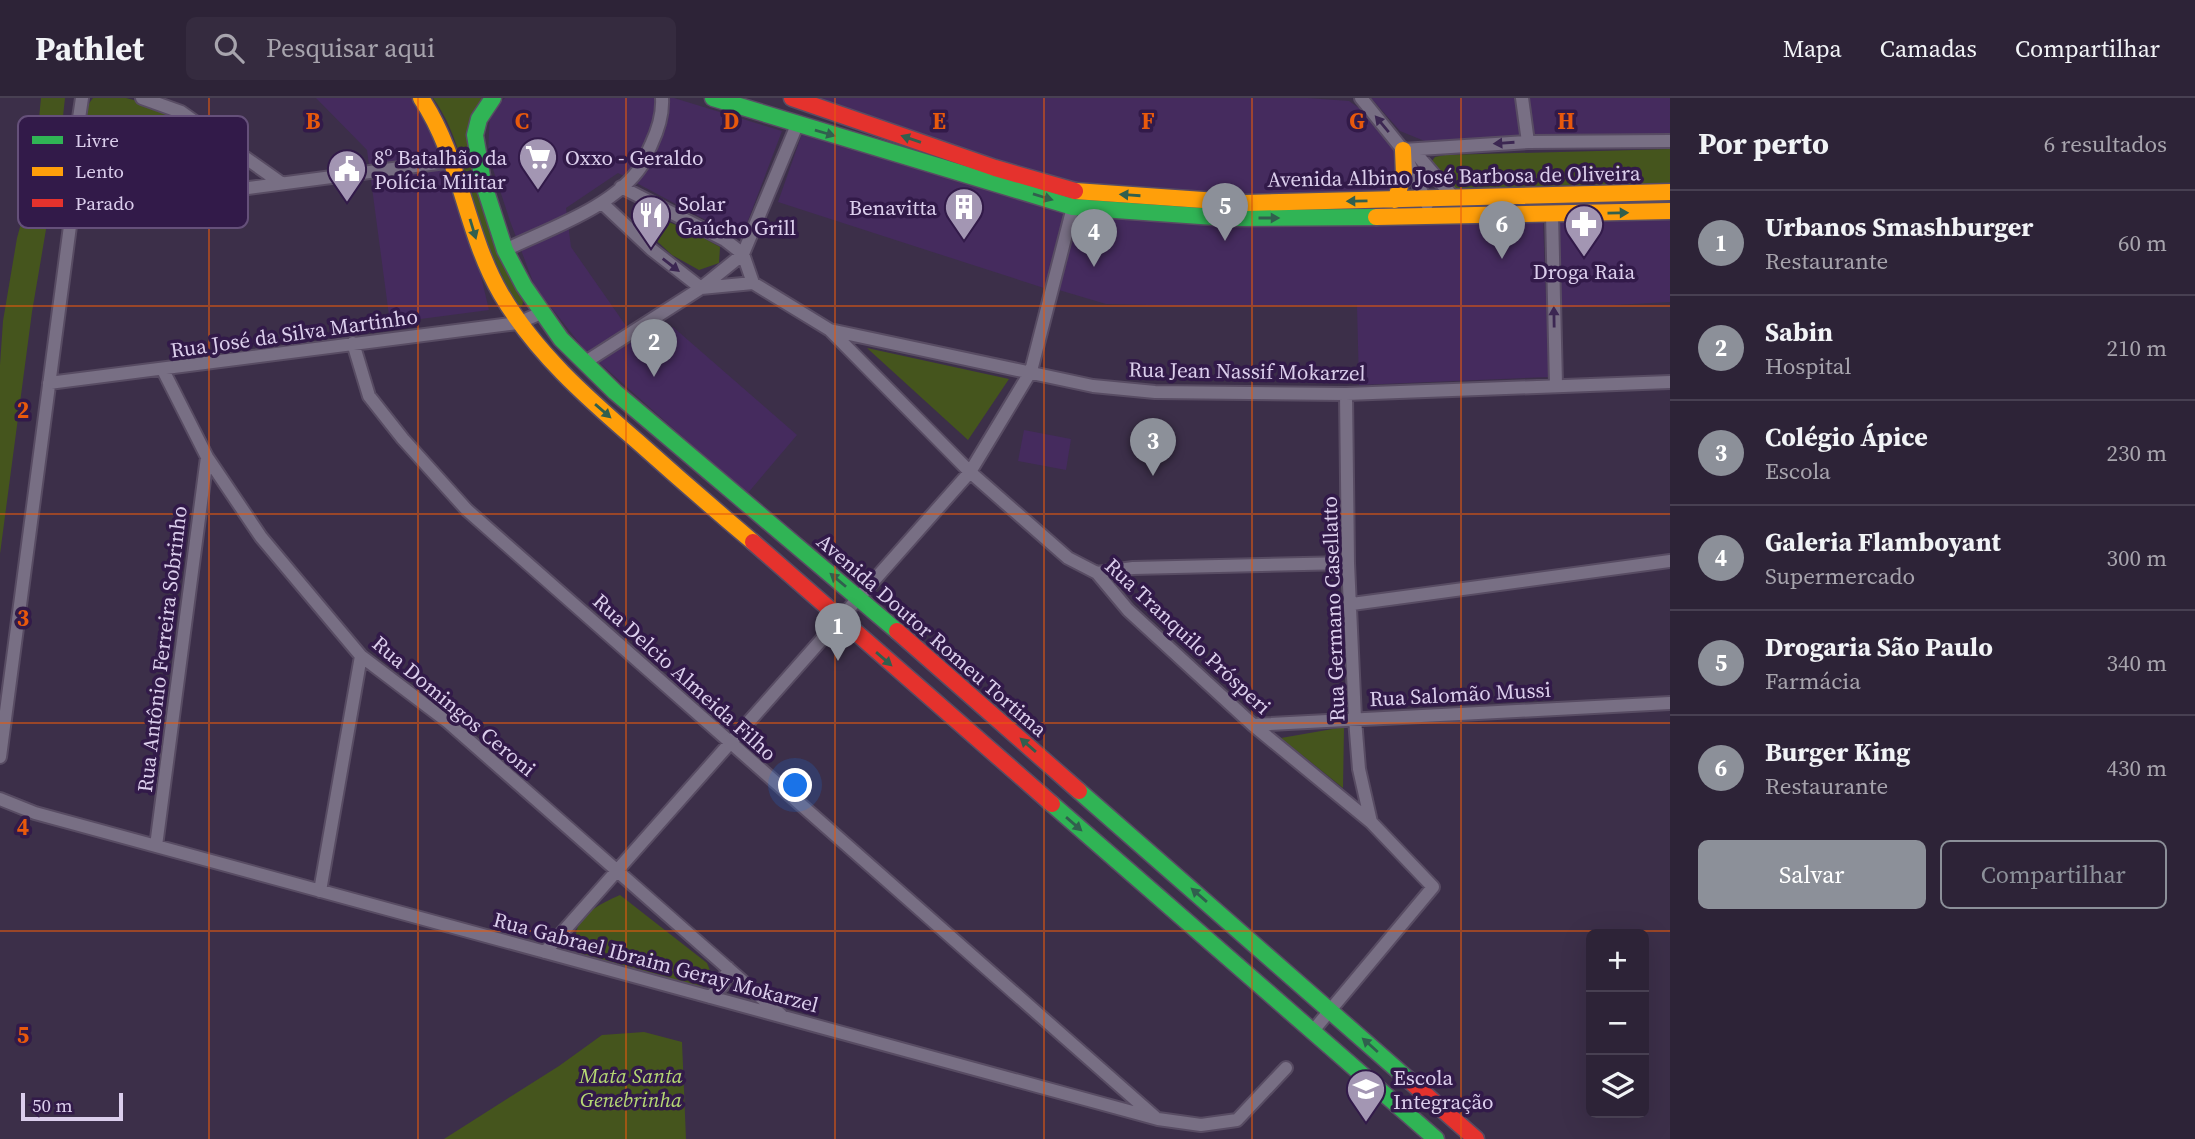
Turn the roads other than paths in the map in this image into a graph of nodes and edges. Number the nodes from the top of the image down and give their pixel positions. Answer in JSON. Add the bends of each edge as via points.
{"nodes":[{"id":1,"x":82,"y":98,"type":"edge"},
{"id":2,"x":142,"y":98,"type":"edge"},
{"id":3,"x":421,"y":98,"type":"edge"},
{"id":4,"x":493,"y":98,"type":"edge"},
{"id":5,"x":662,"y":98,"type":"edge"},
{"id":6,"x":713,"y":98,"type":"edge"},
{"id":7,"x":792,"y":98,"type":"edge"},
{"id":8,"x":1361,"y":98,"type":"edge"},
{"id":9,"x":1522,"y":98,"type":"edge"},
{"id":10,"x":754,"y":104,"type":"edge"},
{"id":11,"x":79,"y":116,"type":"edge"},
{"id":12,"x":187,"y":116,"type":"edge"},
{"id":13,"x":797,"y":125,"type":"junction"},
{"id":14,"x":1670,"y":141,"type":"edge"},
{"id":15,"x":1528,"y":142,"type":"junction"},
{"id":16,"x":1403,"y":150,"type":"junction"},
{"id":17,"x":248,"y":159,"type":"edge"},
{"id":18,"x":453,"y":161,"type":"junction"},
{"id":19,"x":281,"y":183,"type":"junction"},
{"id":20,"x":248,"y":187,"type":"edge"},
{"id":21,"x":621,"y":187,"type":"junction"},
{"id":22,"x":1670,"y":192,"type":"edge"},
{"id":23,"x":1454,"y":198,"type":"junction"},
{"id":24,"x":1425,"y":199,"type":"junction"},
{"id":25,"x":1395,"y":200,"type":"junction"},
{"id":26,"x":602,"y":203,"type":"junction"},
{"id":27,"x":1073,"y":206,"type":"junction"},
{"id":28,"x":1670,"y":211,"type":"edge"},
{"id":29,"x":1552,"y":214,"type":"junction"},
{"id":30,"x":1432,"y":217,"type":"junction"},
{"id":31,"x":70,"y":228,"type":"edge"},
{"id":32,"x":505,"y":250,"type":"junction"},
{"id":33,"x":743,"y":254,"type":"junction"},
{"id":34,"x":753,"y":283,"type":"junction"},
{"id":35,"x":701,"y":288,"type":"junction"},
{"id":36,"x":541,"y":313,"type":"junction"},
{"id":37,"x":518,"y":323,"type":"junction"},
{"id":38,"x":830,"y":330,"type":"junction"},
{"id":39,"x":353,"y":343,"type":"junction"},
{"id":40,"x":584,"y":363,"type":"junction"},
{"id":41,"x":163,"y":370,"type":"junction"},
{"id":42,"x":1031,"y":372,"type":"junction"},
{"id":43,"x":1670,"y":382,"type":"edge"},
{"id":44,"x":49,"y":383,"type":"junction"},
{"id":45,"x":1556,"y":385,"type":"junction"},
{"id":46,"x":1346,"y":394,"type":"junction"},
{"id":47,"x":207,"y":457,"type":"junction"},
{"id":48,"x":970,"y":472,"type":"junction"},
{"id":49,"x":1670,"y":561,"type":"edge"},
{"id":50,"x":1348,"y":563,"type":"junction"},
{"id":51,"x":1097,"y":573,"type":"junction"},
{"id":52,"x":858,"y":597,"type":"junction"},
{"id":53,"x":1352,"y":604,"type":"junction"},
{"id":54,"x":838,"y":619,"type":"junction"},
{"id":55,"x":361,"y":656,"type":"junction"},
{"id":56,"x":1670,"y":703,"type":"edge"},
{"id":57,"x":1355,"y":719,"type":"junction"},
{"id":58,"x":1253,"y":726,"type":"junction"},
{"id":59,"x":729,"y":743,"type":"junction"},
{"id":60,"x":0,"y":757,"type":"edge"},
{"id":61,"x":0,"y":799,"type":"edge"},
{"id":62,"x":1371,"y":822,"type":"junction"},
{"id":63,"x":156,"y":846,"type":"junction"},
{"id":64,"x":617,"y":870,"type":"junction"},
{"id":65,"x":320,"y":891,"type":"junction"},
{"id":66,"x":545,"y":952,"type":"junction"},
{"id":67,"x":728,"y":968,"type":"junction"},
{"id":68,"x":710,"y":997,"type":"junction"},
{"id":69,"x":1331,"y":1009,"type":"junction"},
{"id":70,"x":784,"y":1017,"type":"junction"},
{"id":71,"x":1312,"y":1032,"type":"junction"},
{"id":72,"x":1286,"y":1068,"type":"dead end"},
{"id":73,"x":1158,"y":1119,"type":"junction"},
{"id":74,"x":1436,"y":1139,"type":"edge"},
{"id":75,"x":1476,"y":1139,"type":"edge"}],
"edges":[{"from":1,"to":11,"type":"street"},
{"from":2,"to":12,"type":"street"},
{"from":3,"to":18,"type":"main road"},
{"from":4,"to":32,"type":"main road","name":"Avenida Doutor Romeu Tortima","via":[[475,135],[483,183]]},
{"from":5,"to":21,"type":"street","via":[[655,137],[641,166]]},
{"from":6,"to":10,"type":"main road","name":"Avenida Albino José Barbosa de Oliveira"},
{"from":25,"to":7,"type":"main road","name":"Avenida Albino José Barbosa de Oliveira","one_way":true,"via":[[1246,203],[1076,191]]},
{"from":16,"to":8,"type":"street","one_way":true},
{"from":9,"to":15,"type":"street"},
{"from":10,"to":13,"type":"main road","name":"Avenida Albino José Barbosa de Oliveira"},
{"from":13,"to":27,"type":"main road","name":"Avenida Albino José Barbosa de Oliveira","one_way":true},
{"from":13,"to":33,"type":"street"},
{"from":14,"to":15,"type":"street"},
{"from":15,"to":16,"type":"street","one_way":true},
{"from":16,"to":23,"type":"street","via":[[1419,157]]},
{"from":16,"to":24,"type":"street"},
{"from":16,"to":25,"type":"main road","via":[[1404,175]]},
{"from":17,"to":19,"type":"street"},
{"from":18,"to":19,"type":"street"},
{"from":18,"to":37,"type":"main road","one_way":true,"via":[[479,250]]},
{"from":19,"to":20,"type":"street"},
{"from":21,"to":26,"type":"street"},
{"from":21,"to":33,"type":"street","via":[[700,226]]},
{"from":22,"to":23,"type":"main road","name":"Avenida Albino José Barbosa de Oliveira"},
{"from":23,"to":24,"type":"main road","name":"Avenida Albino José Barbosa de Oliveira"},
{"from":24,"to":25,"type":"main road","name":"Avenida Albino José Barbosa de Oliveira"},
{"from":24,"to":30,"type":"street"},
{"from":26,"to":32,"type":"street"},
{"from":26,"to":35,"type":"street","one_way":true},
{"from":27,"to":30,"type":"main road","name":"Avenida Albino José Barbosa de Oliveira","one_way":true,"via":[[1229,218]]},
{"from":27,"to":42,"type":"street"},
{"from":29,"to":28,"type":"main road","name":"Avenida Albino José Barbosa de Oliveira","one_way":true},
{"from":29,"to":30,"type":"main road","name":"Avenida Albino José Barbosa de Oliveira"},
{"from":45,"to":29,"type":"street","one_way":true},
{"from":31,"to":44,"type":"street"},
{"from":32,"to":36,"type":"main road","name":"Avenida Doutor Romeu Tortima"},
{"from":33,"to":34,"type":"street"},
{"from":33,"to":35,"type":"street"},
{"from":34,"to":35,"type":"street"},
{"from":34,"to":38,"type":"street","name":"Rua Tranquilo Prósperi"},
{"from":35,"to":40,"type":"street"},
{"from":36,"to":37,"type":"street","name":"Rua José da Silva Martinho"},
{"from":36,"to":40,"type":"main road","name":"Avenida Doutor Romeu Tortima"},
{"from":37,"to":39,"type":"street","name":"Rua José da Silva Martinho"},
{"from":37,"to":54,"type":"main road","one_way":true,"via":[[586,397]]},
{"from":38,"to":42,"type":"street","name":"Rua Jean Nassif Mokarzel"},
{"from":38,"to":48,"type":"street","name":"Rua Tranquilo Prósperi"},
{"from":39,"to":41,"type":"street","name":"Rua José da Silva Martinho"},
{"from":39,"to":59,"type":"street","name":"Rua Delcio Almeida Filho","via":[[369,396],[467,510]]},
{"from":52,"to":40,"type":"main road","name":"Avenida Doutor Romeu Tortima","one_way":true},
{"from":41,"to":44,"type":"street","name":"Rua José da Silva Martinho"},
{"from":41,"to":47,"type":"street","name":"Rua Domingos Ceroni"},
{"from":42,"to":46,"type":"street","name":"Rua Jean Nassif Mokarzel","via":[[1093,386],[1155,392]]},
{"from":42,"to":48,"type":"street"},
{"from":43,"to":45,"type":"street","name":"Rua Jean Nassif Mokarzel"},
{"from":44,"to":60,"type":"street"},
{"from":45,"to":46,"type":"street","name":"Rua Jean Nassif Mokarzel"},
{"from":46,"to":50,"type":"street","name":"Rua Germano Casellatto"},
{"from":47,"to":55,"type":"street","name":"Rua Domingos Ceroni","via":[[261,537]]},
{"from":47,"to":63,"type":"street","name":"Rua Antônio Ferreira Sobrinho"},
{"from":48,"to":51,"type":"street","name":"Rua Tranquilo Prósperi","via":[[1068,558]]},
{"from":48,"to":52,"type":"street"},
{"from":49,"to":53,"type":"street"},
{"from":50,"to":51,"type":"street","via":[[1133,568]]},
{"from":50,"to":53,"type":"street","name":"Rua Germano Casellatto"},
{"from":51,"to":58,"type":"street","name":"Rua Tranquilo Prósperi","via":[[1128,610]]},
{"from":52,"to":54,"type":"street"},
{"from":69,"to":52,"type":"main road","name":"Avenida Doutor Romeu Tortima","one_way":true},
{"from":53,"to":57,"type":"street","name":"Rua Germano Casellatto"},
{"from":54,"to":59,"type":"street"},
{"from":54,"to":71,"type":"main road","one_way":true},
{"from":55,"to":64,"type":"street","name":"Rua Domingos Ceroni","via":[[448,722]]},
{"from":55,"to":65,"type":"street"},
{"from":56,"to":57,"type":"street","name":"Rua Salomão Mussi"},
{"from":57,"to":58,"type":"street","name":"Rua Salomão Mussi"},
{"from":57,"to":62,"type":"street","name":"Rua Germano Casellatto","via":[[1359,769]]},
{"from":58,"to":62,"type":"street","name":"Rua Tranquilo Prósperi"},
{"from":59,"to":64,"type":"street"},
{"from":59,"to":73,"type":"street","name":"Rua Delcio Almeida Filho"},
{"from":61,"to":63,"type":"street","name":"Rua Gabrael Ibraim Geray Mokarzel"},
{"from":62,"to":69,"type":"street","name":"Rua Tranquilo Prósperi","via":[[1433,887]]},
{"from":63,"to":65,"type":"street","name":"Rua Gabrael Ibraim Geray Mokarzel"},
{"from":64,"to":66,"type":"street"},
{"from":64,"to":67,"type":"street","name":"Rua Domingos Ceroni"},
{"from":65,"to":66,"type":"street","name":"Rua Gabrael Ibraim Geray Mokarzel"},
{"from":66,"to":68,"type":"street","name":"Rua Gabrael Ibraim Geray Mokarzel"},
{"from":67,"to":68,"type":"street","via":[[723,985]]},
{"from":67,"to":70,"type":"street","name":"Rua Domingos Ceroni"},
{"from":68,"to":70,"type":"street","name":"Rua Gabrael Ibraim Geray Mokarzel"},
{"from":69,"to":71,"type":"street"},
{"from":75,"to":69,"type":"main road","name":"Avenida Doutor Romeu Tortima","one_way":true},
{"from":70,"to":73,"type":"street","name":"Rua Gabrael Ibraim Geray Mokarzel"},
{"from":71,"to":74,"type":"main road"},
{"from":72,"to":73,"type":"street","name":"Rua Gabrael Ibraim Geray Mokarzel","via":[[1237,1120],[1201,1125]]}]}
